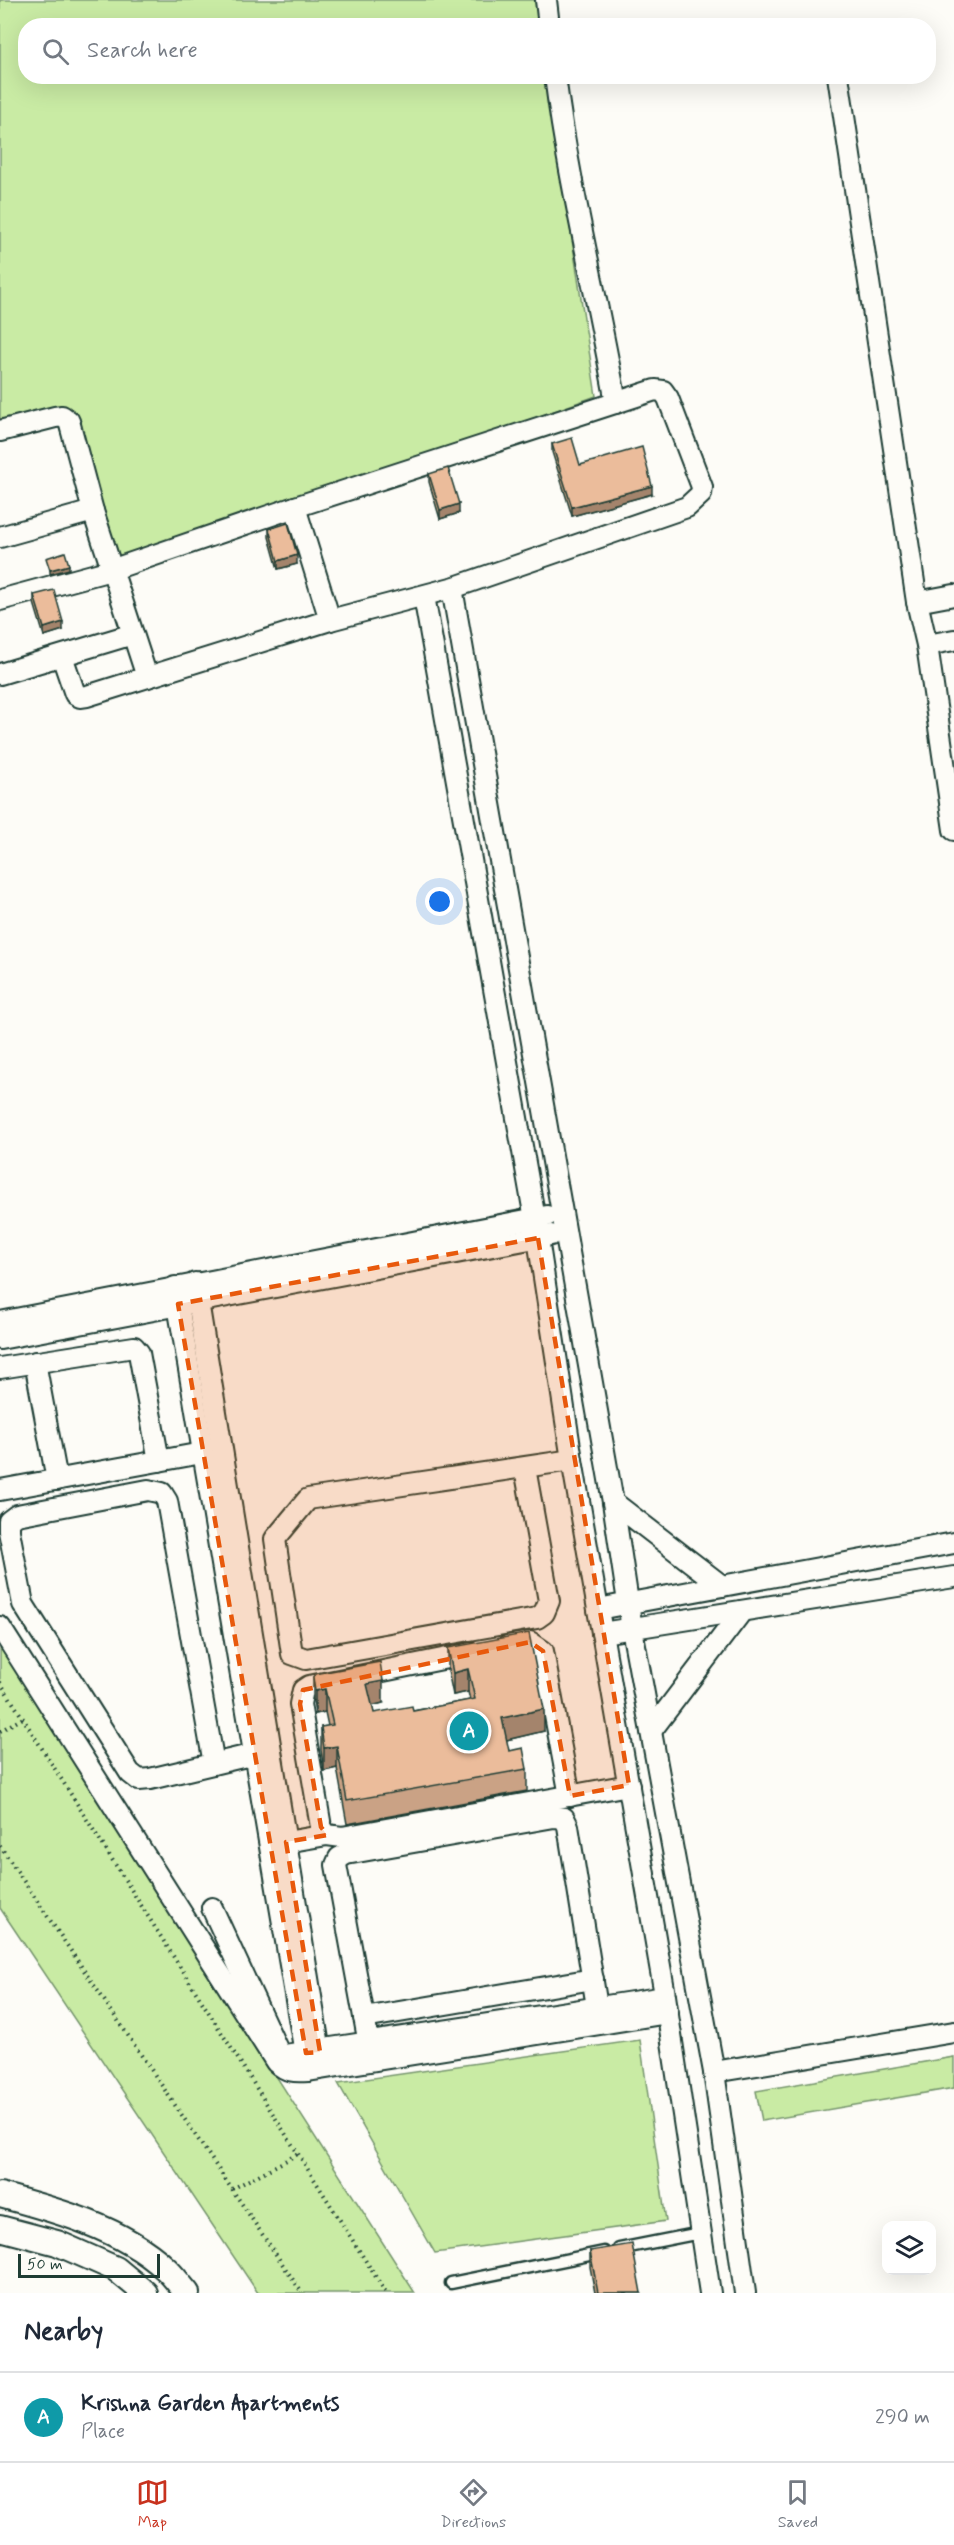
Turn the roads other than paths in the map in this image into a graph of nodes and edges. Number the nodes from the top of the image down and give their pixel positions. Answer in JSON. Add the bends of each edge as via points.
{"nodes":[{"id":1,"x":546,"y":0,"type":"edge"},
{"id":2,"x":548,"y":18,"type":"edge"},
{"id":3,"x":556,"y":84,"type":"edge"},
{"id":4,"x":839,"y":84,"type":"edge"},
{"id":5,"x":616,"y":403,"type":"junction"},
{"id":6,"x":0,"y":431,"type":"edge"},
{"id":7,"x":294,"y":507,"type":"junction"},
{"id":8,"x":93,"y":511,"type":"junction"},
{"id":9,"x":0,"y":537,"type":"edge"},
{"id":10,"x":111,"y":570,"type":"junction"},
{"id":11,"x":452,"y":588,"type":"junction"},
{"id":12,"x":954,"y":595,"type":"edge"},
{"id":13,"x":424,"y":596,"type":"junction"},
{"id":14,"x":0,"y":600,"type":"edge"},
{"id":15,"x":916,"y":602,"type":"junction"},
{"id":16,"x":330,"y":620,"type":"junction"},
{"id":17,"x":133,"y":634,"type":"junction"},
{"id":18,"x":954,"y":640,"type":"edge"},
{"id":19,"x":927,"y":645,"type":"junction"},
{"id":20,"x":62,"y":656,"type":"junction"},
{"id":21,"x":0,"y":674,"type":"edge"},
{"id":22,"x":147,"y":676,"type":"junction"},
{"id":23,"x":954,"y":830,"type":"edge"},
{"id":24,"x":564,"y":1223,"type":"junction"},
{"id":25,"x":537,"y":1228,"type":"junction"},
{"id":26,"x":197,"y":1292,"type":"junction"},
{"id":27,"x":177,"y":1296,"type":"junction"},
{"id":28,"x":0,"y":1322,"type":"edge"},
{"id":29,"x":0,"y":1340,"type":"edge"},
{"id":30,"x":35,"y":1362,"type":"junction"},
{"id":31,"x":0,"y":1368,"type":"edge"},
{"id":32,"x":202,"y":1453,"type":"junction"},
{"id":33,"x":573,"y":1460,"type":"junction"},
{"id":34,"x":159,"y":1461,"type":"junction"},
{"id":35,"x":525,"y":1468,"type":"junction"},
{"id":36,"x":57,"y":1480,"type":"junction"},
{"id":37,"x":0,"y":1490,"type":"edge"},
{"id":38,"x":613,"y":1502,"type":"junction"},
{"id":39,"x":951,"y":1543,"type":"edge"},
{"id":40,"x":954,"y":1577,"type":"edge"},
{"id":41,"x":722,"y":1586,"type":"junction"},
{"id":42,"x":628,"y":1604,"type":"junction"},
{"id":43,"x":598,"y":1609,"type":"junction"},
{"id":44,"x":742,"y":1611,"type":"junction"},
{"id":45,"x":0,"y":1627,"type":"edge"},
{"id":46,"x":632,"y":1629,"type":"junction"},
{"id":47,"x":602,"y":1633,"type":"junction"},
{"id":48,"x":651,"y":1731,"type":"junction"},
{"id":49,"x":255,"y":1754,"type":"junction"},
{"id":50,"x":214,"y":1764,"type":"junction"},
{"id":51,"x":629,"y":1785,"type":"junction"},
{"id":52,"x":570,"y":1796,"type":"junction"},
{"id":53,"x":327,"y":1835,"type":"junction"},
{"id":54,"x":286,"y":1842,"type":"junction"},
{"id":55,"x":212,"y":1908,"type":"dead end"},
{"id":56,"x":593,"y":1979,"type":"junction"},
{"id":57,"x":667,"y":2005,"type":"junction"},
{"id":58,"x":597,"y":2007,"type":"junction"},
{"id":59,"x":364,"y":2018,"type":"junction"},
{"id":60,"x":954,"y":2032,"type":"edge"},
{"id":61,"x":369,"y":2044,"type":"junction"},
{"id":62,"x":311,"y":2059,"type":"junction"},
{"id":63,"x":714,"y":2072,"type":"junction"},
{"id":64,"x":0,"y":2195,"type":"edge"},
{"id":65,"x":0,"y":2228,"type":"edge"},
{"id":66,"x":700,"y":2233,"type":"junction"},
{"id":67,"x":451,"y":2283,"type":"dead end"},
{"id":68,"x":145,"y":2293,"type":"edge"},
{"id":69,"x":187,"y":2293,"type":"edge"},
{"id":70,"x":710,"y":2293,"type":"edge"},
{"id":71,"x":745,"y":2293,"type":"edge"}],
"edges":[{"from":1,"to":2,"type":"street"},
{"from":3,"to":5,"type":"street","via":[[576,206]]},
{"from":4,"to":15,"type":"street"},
{"from":5,"to":7,"type":"street"},
{"from":5,"to":11,"type":"street","via":[[655,390],[663,391],[669,398],[698,471],[702,487],[695,501]]},
{"from":6,"to":8,"type":"street","via":[[55,417],[69,421]]},
{"from":7,"to":10,"type":"street"},
{"from":7,"to":16,"type":"street"},
{"from":8,"to":9,"type":"street"},
{"from":8,"to":10,"type":"street"},
{"from":10,"to":14,"type":"street"},
{"from":10,"to":17,"type":"street"},
{"from":11,"to":13,"type":"street"},
{"from":11,"to":24,"type":"street"},
{"from":12,"to":15,"type":"street"},
{"from":13,"to":16,"type":"street"},
{"from":13,"to":25,"type":"street"},
{"from":15,"to":19,"type":"street"},
{"from":16,"to":22,"type":"street"},
{"from":17,"to":20,"type":"street"},
{"from":17,"to":22,"type":"street"},
{"from":18,"to":19,"type":"street"},
{"from":19,"to":23,"type":"street"},
{"from":20,"to":21,"type":"street"},
{"from":20,"to":22,"type":"street","via":[[75,694],[81,697]]},
{"from":24,"to":25,"type":"street"},
{"from":24,"to":38,"type":"street"},
{"from":25,"to":26,"type":"street"},
{"from":25,"to":33,"type":"street"},
{"from":26,"to":27,"type":"street"},
{"from":26,"to":54,"type":"street"},
{"from":27,"to":28,"type":"street"},
{"from":27,"to":29,"type":"street"},
{"from":27,"to":32,"type":"street"},
{"from":30,"to":31,"type":"street"},
{"from":30,"to":34,"type":"street","via":[[134,1347],[139,1353]]},
{"from":30,"to":36,"type":"street"},
{"from":32,"to":34,"type":"street"},
{"from":32,"to":49,"type":"street"},
{"from":33,"to":35,"type":"street"},
{"from":33,"to":43,"type":"street"},
{"from":34,"to":36,"type":"street"},
{"from":35,"to":35,"type":"street","via":[[316,1496],[304,1502],[275,1539],[292,1654],[306,1659],[537,1618],[544,1613],[549,1601]]},
{"from":36,"to":37,"type":"street"},
{"from":38,"to":41,"type":"street"},
{"from":38,"to":42,"type":"street"},
{"from":39,"to":40,"type":"street"},
{"from":39,"to":41,"type":"street"},
{"from":40,"to":44,"type":"street"},
{"from":41,"to":42,"type":"street"},
{"from":42,"to":43,"type":"street"},
{"from":42,"to":46,"type":"street"},
{"from":43,"to":47,"type":"street"},
{"from":44,"to":46,"type":"street"},
{"from":44,"to":48,"type":"street"},
{"from":45,"to":62,"type":"street","via":[[276,2062],[290,2072]]},
{"from":46,"to":47,"type":"street"},
{"from":46,"to":48,"type":"street"},
{"from":47,"to":51,"type":"street"},
{"from":48,"to":63,"type":"street"},
{"from":49,"to":50,"type":"street"},
{"from":49,"to":62,"type":"street"},
{"from":50,"to":50,"type":"street","via":[[150,1779],[139,1780],[130,1773],[23,1604],[9,1521],[17,1515],[148,1490],[162,1493],[167,1501]]},
{"from":51,"to":52,"type":"street"},
{"from":51,"to":57,"type":"street"},
{"from":52,"to":53,"type":"street","via":[[342,1837]]},
{"from":52,"to":53,"type":"street","via":[[543,1651],[530,1642],[522,1643],[303,1690],[300,1704],[321,1827]]},
{"from":53,"to":54,"type":"street"},
{"from":54,"to":62,"type":"street"},
{"from":55,"to":62,"type":"street","via":[[279,2053]]},
{"from":56,"to":58,"type":"street"},
{"from":56,"to":59,"type":"street"},
{"from":56,"to":59,"type":"street","via":[[568,1826],[564,1818],[554,1817],[339,1858],[336,1865]]},
{"from":57,"to":58,"type":"street"},
{"from":57,"to":62,"type":"street"},
{"from":57,"to":66,"type":"street"},
{"from":58,"to":61,"type":"street"},
{"from":59,"to":61,"type":"street"},
{"from":60,"to":63,"type":"street"},
{"from":61,"to":62,"type":"street"},
{"from":63,"to":71,"type":"street"},
{"from":64,"to":69,"type":"street","via":[[67,2214],[126,2241],[165,2268]]},
{"from":65,"to":68,"type":"street","via":[[57,2243],[116,2268]]},
{"from":66,"to":67,"type":"lane"},
{"from":66,"to":70,"type":"street"}]}
